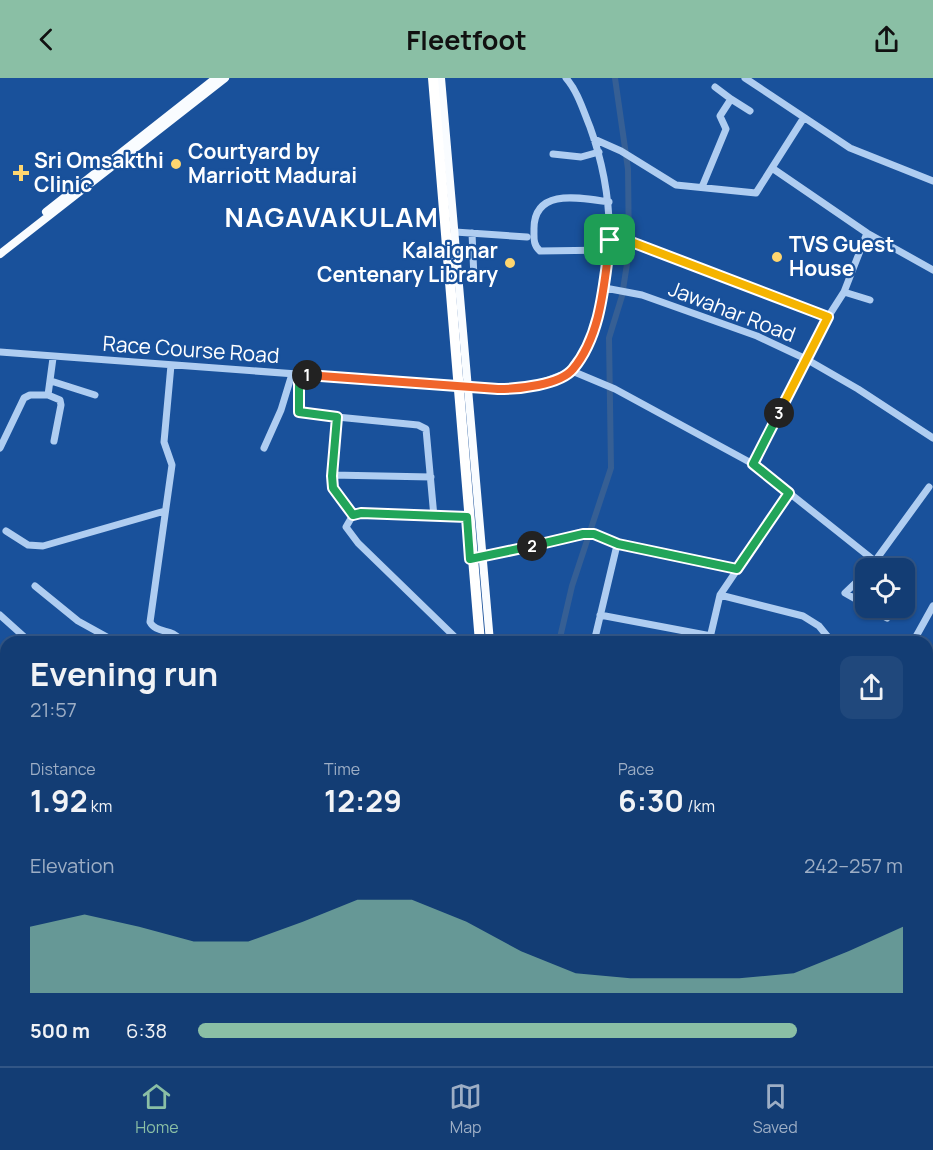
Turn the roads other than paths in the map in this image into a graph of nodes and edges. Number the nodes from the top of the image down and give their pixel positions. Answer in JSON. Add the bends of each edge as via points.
{"nodes":[{"id":1,"x":216,"y":78,"type":"edge"},
{"id":2,"x":225,"y":78,"type":"edge"},
{"id":3,"x":435,"y":78,"type":"edge"},
{"id":4,"x":566,"y":78,"type":"edge"},
{"id":5,"x":745,"y":78,"type":"edge"},
{"id":6,"x":715,"y":87,"type":"dead end"},
{"id":7,"x":731,"y":99,"type":"junction"},
{"id":8,"x":750,"y":111,"type":"dead end"},
{"id":9,"x":803,"y":118,"type":"junction"},
{"id":10,"x":594,"y":139,"type":"junction"},
{"id":11,"x":599,"y":152,"type":"junction"},
{"id":12,"x":552,"y":154,"type":"dead end"},
{"id":13,"x":110,"y":164,"type":"junction"},
{"id":14,"x":772,"y":168,"type":"junction"},
{"id":15,"x":933,"y":181,"type":"edge"},
{"id":16,"x":702,"y":187,"type":"junction"},
{"id":17,"x":609,"y":202,"type":"junction"},
{"id":18,"x":456,"y":232,"type":"junction"},
{"id":19,"x":472,"y":233,"type":"junction"},
{"id":20,"x":867,"y":233,"type":"junction"},
{"id":21,"x":527,"y":237,"type":"dead end"},
{"id":22,"x":610,"y":240,"type":"junction"},
{"id":23,"x":0,"y":246,"type":"edge"},
{"id":24,"x":609,"y":250,"type":"junction"},
{"id":25,"x":0,"y":254,"type":"edge"},
{"id":26,"x":933,"y":270,"type":"edge"},
{"id":27,"x":474,"y":278,"type":"dead end"},
{"id":28,"x":605,"y":288,"type":"junction"},
{"id":29,"x":844,"y":292,"type":"junction"},
{"id":30,"x":870,"y":300,"type":"dead end"},
{"id":31,"x":828,"y":317,"type":"junction"},
{"id":32,"x":0,"y":352,"type":"edge"},
{"id":33,"x":53,"y":358,"type":"junction"},
{"id":34,"x":806,"y":359,"type":"junction"},
{"id":35,"x":171,"y":365,"type":"junction"},
{"id":36,"x":572,"y":371,"type":"junction"},
{"id":37,"x":295,"y":374,"type":"junction"},
{"id":38,"x":51,"y":381,"type":"junction"},
{"id":39,"x":454,"y":387,"type":"junction"},
{"id":40,"x":468,"y":388,"type":"junction"},
{"id":41,"x":48,"y":395,"type":"junction"},
{"id":42,"x":95,"y":395,"type":"dead end"},
{"id":43,"x":337,"y":417,"type":"junction"},
{"id":44,"x":933,"y":438,"type":"edge"},
{"id":45,"x":54,"y":441,"type":"dead end"},
{"id":46,"x":0,"y":448,"type":"edge"},
{"id":47,"x":264,"y":448,"type":"dead end"},
{"id":48,"x":753,"y":464,"type":"junction"},
{"id":49,"x":332,"y":476,"type":"junction"},
{"id":50,"x":431,"y":477,"type":"junction"},
{"id":51,"x":931,"y":484,"type":"edge"},
{"id":52,"x":789,"y":493,"type":"junction"},
{"id":53,"x":165,"y":511,"type":"junction"},
{"id":54,"x":353,"y":515,"type":"junction"},
{"id":55,"x":434,"y":517,"type":"junction"},
{"id":56,"x":467,"y":517,"type":"junction"},
{"id":57,"x":6,"y":531,"type":"dead end"},
{"id":58,"x":618,"y":544,"type":"junction"},
{"id":59,"x":483,"y":557,"type":"junction"},
{"id":60,"x":871,"y":558,"type":"edge"},
{"id":61,"x":879,"y":558,"type":"edge"},
{"id":62,"x":470,"y":559,"type":"junction"},
{"id":63,"x":737,"y":569,"type":"junction"},
{"id":64,"x":855,"y":583,"type":"edge"},
{"id":65,"x":35,"y":586,"type":"dead end"},
{"id":66,"x":720,"y":595,"type":"junction"},
{"id":67,"x":855,"y":599,"type":"edge"},
{"id":68,"x":933,"y":606,"type":"edge"},
{"id":69,"x":0,"y":615,"type":"edge"},
{"id":70,"x":600,"y":615,"type":"junction"},
{"id":71,"x":23,"y":636,"type":"edge"},
{"id":72,"x":105,"y":636,"type":"edge"},
{"id":73,"x":177,"y":636,"type":"edge"},
{"id":74,"x":454,"y":636,"type":"edge"},
{"id":75,"x":477,"y":636,"type":"edge"},
{"id":76,"x":478,"y":636,"type":"edge"},
{"id":77,"x":487,"y":636,"type":"edge"},
{"id":78,"x":488,"y":636,"type":"edge"},
{"id":79,"x":595,"y":636,"type":"edge"},
{"id":80,"x":696,"y":636,"type":"edge"},
{"id":81,"x":711,"y":636,"type":"edge"},
{"id":82,"x":827,"y":636,"type":"edge"},
{"id":83,"x":916,"y":636,"type":"edge"}],
"edges":[{"from":1,"to":13,"type":"main road"},
{"from":2,"to":13,"type":"main road"},
{"from":3,"to":18,"type":"main road"},
{"from":3,"to":39,"type":"main road"},
{"from":3,"to":76,"type":"highway","bridge":true},
{"from":3,"to":77,"type":"highway","bridge":true},
{"from":4,"to":10,"type":"street","via":[[577,94]]},
{"from":5,"to":9,"type":"street"},
{"from":6,"to":7,"type":"street"},
{"from":7,"to":8,"type":"street"},
{"from":7,"to":16,"type":"street","via":[[720,116],[726,129]]},
{"from":9,"to":14,"type":"street"},
{"from":9,"to":15,"type":"street","via":[[850,148]]},
{"from":10,"to":11,"type":"street"},
{"from":10,"to":16,"type":"street","via":[[676,184]]},
{"from":11,"to":12,"type":"street","via":[[581,157]]},
{"from":11,"to":17,"type":"street"},
{"from":13,"to":23,"type":"main road"},
{"from":13,"to":25,"type":"main road"},
{"from":14,"to":16,"type":"street","via":[[756,193]]},
{"from":14,"to":20,"type":"street"},
{"from":17,"to":22,"type":"street"},
{"from":17,"to":24,"type":"street","via":[[556,198],[541,206],[534,226],[535,245],[540,251]]},
{"from":18,"to":19,"type":"street"},
{"from":18,"to":40,"type":"main road"},
{"from":19,"to":21,"type":"street"},
{"from":19,"to":27,"type":"street"},
{"from":20,"to":26,"type":"street"},
{"from":20,"to":29,"type":"street"},
{"from":22,"to":24,"type":"street"},
{"from":22,"to":31,"type":"street","via":[[634,243]]},
{"from":24,"to":28,"type":"street"},
{"from":28,"to":34,"type":"street","name":"Jawahar Road","via":[[642,294],[757,336]]},
{"from":28,"to":36,"type":"street","via":[[592,335]]},
{"from":29,"to":30,"type":"street"},
{"from":29,"to":31,"type":"street"},
{"from":31,"to":34,"type":"street"},
{"from":32,"to":33,"type":"street","name":"Race Course Road"},
{"from":33,"to":35,"type":"street","name":"Race Course Road"},
{"from":33,"to":38,"type":"street"},
{"from":34,"to":44,"type":"street","name":"Jawahar Road"},
{"from":34,"to":48,"type":"street"},
{"from":35,"to":37,"type":"street","name":"Race Course Road"},
{"from":35,"to":53,"type":"street","via":[[164,442],[172,465]]},
{"from":36,"to":40,"type":"street","name":"Race Course Road","via":[[524,389]]},
{"from":36,"to":48,"type":"street","via":[[611,387]]},
{"from":37,"to":39,"type":"street","name":"Race Course Road"},
{"from":37,"to":43,"type":"street","via":[[299,412]]},
{"from":37,"to":47,"type":"street"},
{"from":38,"to":41,"type":"street"},
{"from":38,"to":42,"type":"street"},
{"from":39,"to":40,"type":"street","name":"Race Course Road"},
{"from":39,"to":56,"type":"main road"},
{"from":40,"to":59,"type":"main road"},
{"from":41,"to":45,"type":"street","via":[[60,400],[61,405]]},
{"from":41,"to":46,"type":"street","via":[[30,394],[24,398]]},
{"from":43,"to":49,"type":"street"},
{"from":43,"to":50,"type":"street","via":[[423,426],[427,432]]},
{"from":48,"to":52,"type":"street"},
{"from":49,"to":50,"type":"street"},
{"from":49,"to":54,"type":"street","via":[[335,492]]},
{"from":50,"to":55,"type":"street"},
{"from":51,"to":61,"type":"street"},
{"from":52,"to":60,"type":"street"},
{"from":52,"to":63,"type":"street"},
{"from":53,"to":57,"type":"street","via":[[43,546],[28,545]]},
{"from":53,"to":73,"type":"street","via":[[150,622]]},
{"from":54,"to":55,"type":"street"},
{"from":54,"to":74,"type":"street","via":[[347,530]]},
{"from":55,"to":56,"type":"street"},
{"from":56,"to":62,"type":"main road"},
{"from":58,"to":59,"type":"street","via":[[594,534],[583,534]]},
{"from":58,"to":63,"type":"street"},
{"from":58,"to":70,"type":"street"},
{"from":59,"to":62,"type":"street"},
{"from":59,"to":78,"type":"main road"},
{"from":62,"to":75,"type":"main road"},
{"from":63,"to":66,"type":"street"},
{"from":64,"to":67,"type":"street","via":[[845,593]]},
{"from":65,"to":72,"type":"street","via":[[78,621]]},
{"from":66,"to":81,"type":"street"},
{"from":66,"to":82,"type":"street","via":[[803,616]]},
{"from":68,"to":83,"type":"street"},
{"from":69,"to":71,"type":"street"},
{"from":70,"to":79,"type":"street"},
{"from":70,"to":80,"type":"street"}]}
